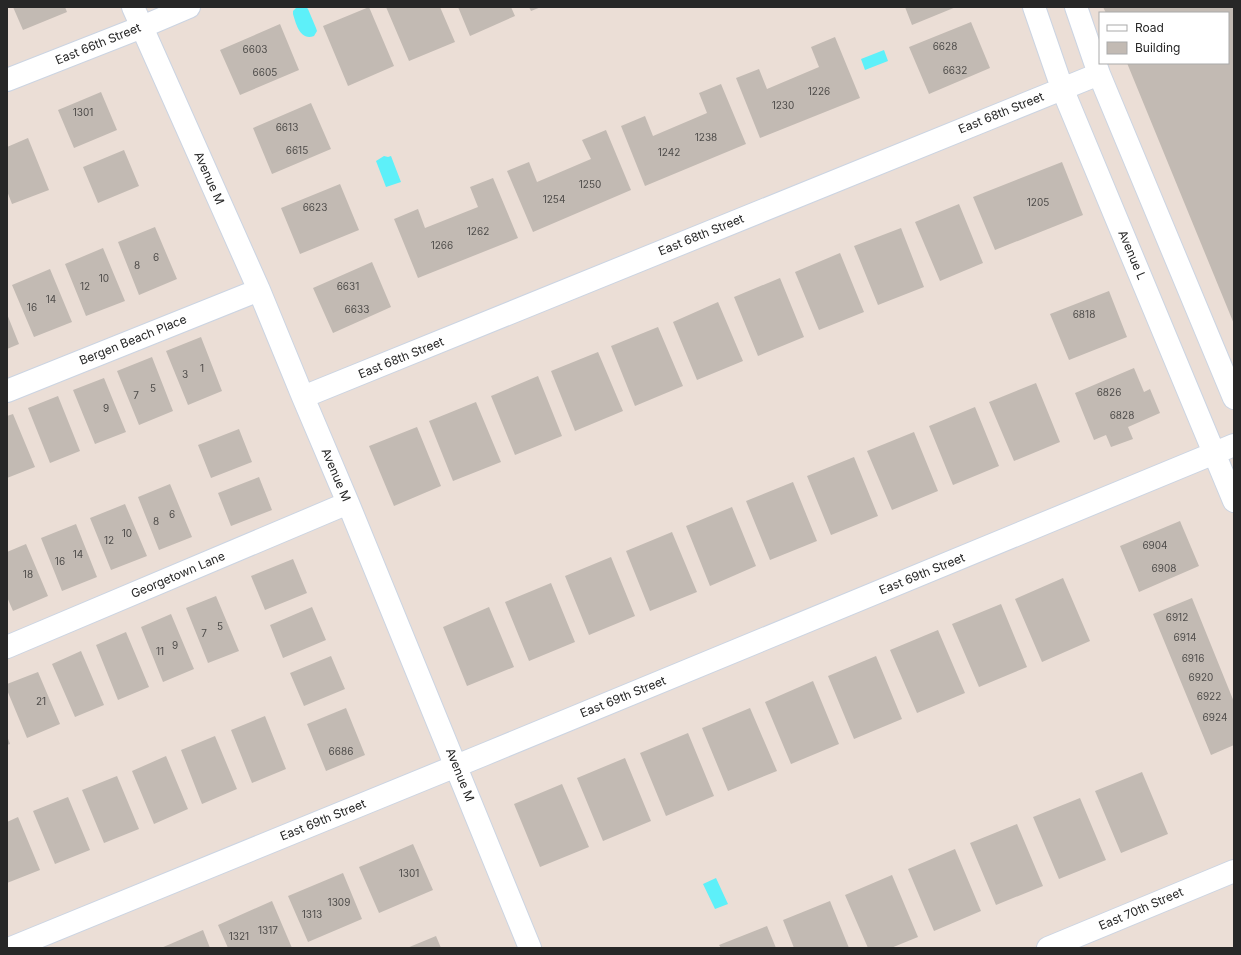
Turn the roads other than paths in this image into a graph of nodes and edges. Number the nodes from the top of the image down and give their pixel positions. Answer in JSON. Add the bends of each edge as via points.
{"nodes":[{"id":1,"x":133,"y":7,"type":"edge"},
{"id":2,"x":189,"y":7,"type":"edge"},
{"id":3,"x":1034,"y":7,"type":"edge"},
{"id":4,"x":1076,"y":7,"type":"edge"},
{"id":5,"x":142,"y":27,"type":"junction"},
{"id":6,"x":1099,"y":74,"type":"junction"},
{"id":7,"x":7,"y":80,"type":"edge"},
{"id":8,"x":1062,"y":88,"type":"junction"},
{"id":9,"x":259,"y":290,"type":"junction"},
{"id":10,"x":7,"y":391,"type":"edge"},
{"id":11,"x":303,"y":397,"type":"junction"},
{"id":12,"x":1234,"y":398,"type":"edge"},
{"id":13,"x":1234,"y":445,"type":"edge"},
{"id":14,"x":1214,"y":453,"type":"junction"},
{"id":15,"x":1234,"y":501,"type":"edge"},
{"id":16,"x":348,"y":503,"type":"junction"},
{"id":17,"x":7,"y":647,"type":"edge"},
{"id":18,"x":456,"y":766,"type":"junction"},
{"id":19,"x":1234,"y":871,"type":"edge"},
{"id":20,"x":11,"y":948,"type":"edge"},
{"id":21,"x":530,"y":948,"type":"edge"},
{"id":22,"x":1048,"y":948,"type":"edge"}],
"edges":[{"from":1,"to":5,"type":"street","name":"Avenue M"},
{"from":2,"to":5,"type":"street","name":"East 66th Street"},
{"from":3,"to":8,"type":"street","name":"Avenue L"},
{"from":4,"to":6,"type":"street"},
{"from":5,"to":7,"type":"street","name":"East 66th Street"},
{"from":5,"to":9,"type":"street","name":"Avenue M"},
{"from":6,"to":8,"type":"street","name":"East 68th Street"},
{"from":6,"to":12,"type":"street"},
{"from":8,"to":11,"type":"street","name":"East 68th Street"},
{"from":8,"to":14,"type":"street","name":"Avenue L"},
{"from":9,"to":10,"type":"street","name":"Bergen Beach Place"},
{"from":9,"to":11,"type":"street","name":"Avenue M"},
{"from":11,"to":16,"type":"street","name":"Avenue M"},
{"from":13,"to":14,"type":"street","name":"East 69th Street"},
{"from":14,"to":15,"type":"street","name":"Avenue L"},
{"from":14,"to":18,"type":"street","name":"East 69th Street"},
{"from":16,"to":17,"type":"street","name":"Georgetown Lane"},
{"from":16,"to":18,"type":"street","name":"Avenue M"},
{"from":18,"to":20,"type":"street","name":"East 69th Street"},
{"from":18,"to":21,"type":"street","name":"Avenue M"},
{"from":19,"to":22,"type":"street","name":"East 70th Street"}]}
